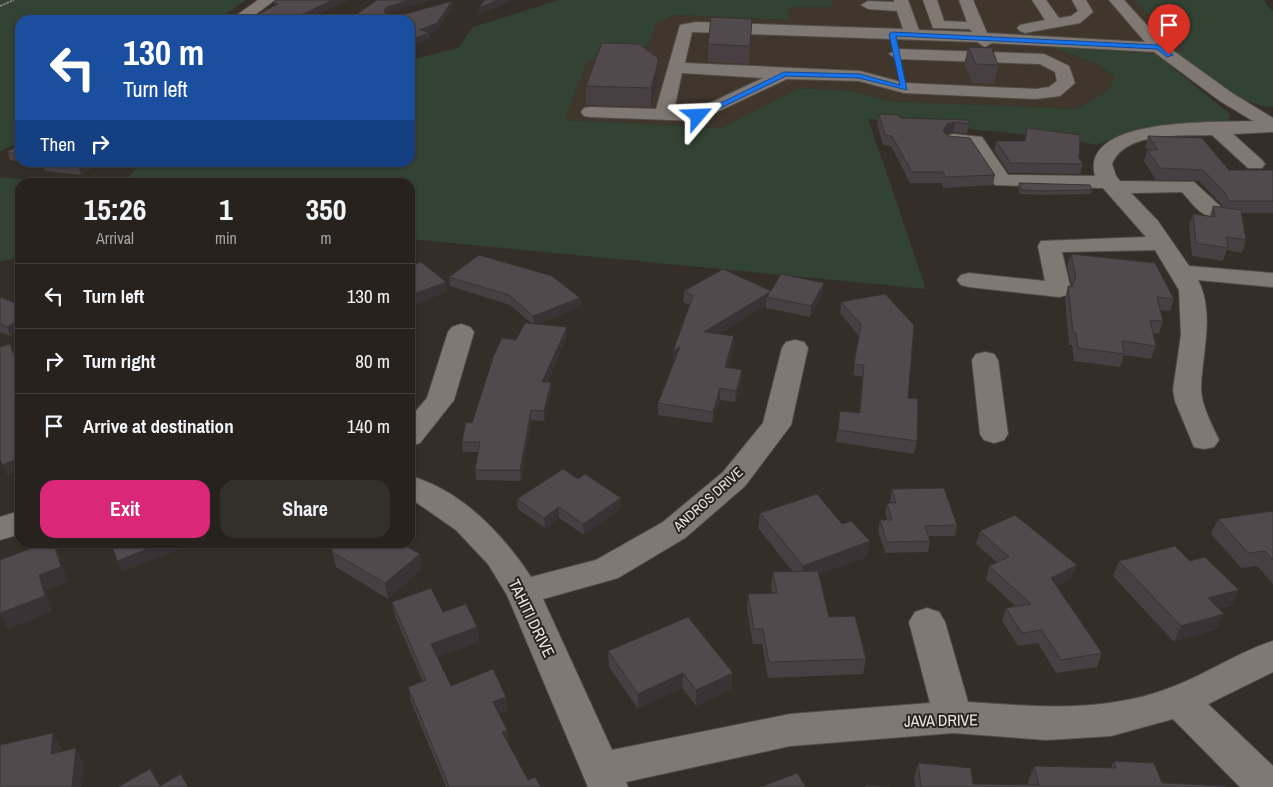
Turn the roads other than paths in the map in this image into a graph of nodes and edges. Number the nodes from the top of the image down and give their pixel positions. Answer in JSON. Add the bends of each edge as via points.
{"nodes":[{"id":1,"x":268,"y":0,"type":"edge"},
{"id":2,"x":930,"y":0,"type":"edge"},
{"id":3,"x":966,"y":0,"type":"edge"},
{"id":4,"x":1039,"y":0,"type":"edge"},
{"id":5,"x":1079,"y":0,"type":"edge"},
{"id":6,"x":1116,"y":0,"type":"edge"},
{"id":7,"x":902,"y":4,"type":"edge"},
{"id":8,"x":868,"y":5,"type":"dead end"},
{"id":9,"x":246,"y":15,"type":"edge"},
{"id":10,"x":1055,"y":24,"type":"junction"},
{"id":11,"x":979,"y":32,"type":"junction"},
{"id":12,"x":892,"y":34,"type":"junction"},
{"id":13,"x":914,"y":34,"type":"junction"},
{"id":14,"x":1158,"y":47,"type":"junction"},
{"id":15,"x":897,"y":54,"type":"junction"},
{"id":16,"x":992,"y":57,"type":"junction"},
{"id":17,"x":676,"y":68,"type":"junction"},
{"id":18,"x":784,"y":74,"type":"junction"},
{"id":19,"x":904,"y":88,"type":"junction"},
{"id":20,"x":590,"y":112,"type":"edge"},
{"id":21,"x":664,"y":115,"type":"junction"},
{"id":22,"x":1273,"y":126,"type":"edge"},
{"id":23,"x":1217,"y":128,"type":"junction"},
{"id":24,"x":953,"y":140,"type":"edge"},
{"id":25,"x":1255,"y":164,"type":"dead end"},
{"id":26,"x":1111,"y":184,"type":"junction"},
{"id":27,"x":1212,"y":211,"type":"edge"},
{"id":28,"x":1162,"y":243,"type":"junction"},
{"id":29,"x":1182,"y":272,"type":"junction"},
{"id":30,"x":969,"y":280,"type":"dead end"},
{"id":31,"x":1273,"y":280,"type":"edge"},
{"id":32,"x":461,"y":332,"type":"dead end"},
{"id":33,"x":795,"y":348,"type":"dead end"},
{"id":34,"x":985,"y":360,"type":"dead end"},
{"id":35,"x":415,"y":431,"type":"edge"},
{"id":36,"x":994,"y":434,"type":"dead end"},
{"id":37,"x":1204,"y":440,"type":"dead end"},
{"id":38,"x":415,"y":487,"type":"edge"},
{"id":39,"x":15,"y":524,"type":"edge"},
{"id":40,"x":0,"y":529,"type":"edge"},
{"id":41,"x":523,"y":592,"type":"junction"},
{"id":42,"x":927,"y":622,"type":"dead end"},
{"id":43,"x":1273,"y":655,"type":"edge"},
{"id":44,"x":1180,"y":701,"type":"junction"},
{"id":45,"x":953,"y":717,"type":"junction"},
{"id":46,"x":605,"y":779,"type":"edge"},
{"id":47,"x":1267,"y":787,"type":"edge"}],
"edges":[{"from":1,"to":9,"type":"street"},
{"from":2,"to":11,"type":"street","via":[[938,25]]},
{"from":3,"to":11,"type":"street"},
{"from":4,"to":10,"type":"street"},
{"from":5,"to":10,"type":"street","via":[[1086,12],[1075,20]]},
{"from":6,"to":14,"type":"street"},
{"from":7,"to":8,"type":"street"},
{"from":7,"to":13,"type":"street"},
{"from":10,"to":11,"type":"street"},
{"from":11,"to":13,"type":"street"},
{"from":11,"to":14,"type":"street"},
{"from":11,"to":16,"type":"street"},
{"from":12,"to":13,"type":"street"},
{"from":12,"to":15,"type":"street"},
{"from":12,"to":17,"type":"street","via":[[688,27],[685,28]]},
{"from":14,"to":22,"type":"street","via":[[1226,97]]},
{"from":15,"to":16,"type":"street"},
{"from":15,"to":19,"type":"street"},
{"from":16,"to":19,"type":"street","via":[[1044,59],[1063,70],[1066,83],[1048,94]]},
{"from":17,"to":18,"type":"street"},
{"from":17,"to":21,"type":"street"},
{"from":18,"to":19,"type":"street","via":[[860,76]]},
{"from":18,"to":21,"type":"street","via":[[698,116]]},
{"from":20,"to":21,"type":"street"},
{"from":22,"to":23,"type":"street"},
{"from":23,"to":25,"type":"street"},
{"from":23,"to":26,"type":"street","via":[[1149,132],[1115,144],[1102,164]]},
{"from":24,"to":26,"type":"street","via":[[975,141],[1002,181]]},
{"from":26,"to":27,"type":"street","via":[[1187,186]]},
{"from":26,"to":28,"type":"street"},
{"from":28,"to":29,"type":"street"},
{"from":28,"to":30,"type":"street","via":[[1049,246],[1059,290]]},
{"from":29,"to":31,"type":"street"},
{"from":29,"to":37,"type":"street","via":[[1191,290],[1194,335],[1188,401]]},
{"from":32,"to":35,"type":"street","via":[[440,400]]},
{"from":33,"to":41,"type":"street","name":"ANDROS DRIVE","via":[[777,425],[734,479],[674,530],[606,569]]},
{"from":34,"to":36,"type":"street"},
{"from":38,"to":41,"type":"street","name":"TAHITI DRIVE","via":[[468,522],[500,556]]},
{"from":39,"to":40,"type":"street"},
{"from":41,"to":46,"type":"street","name":"TAHITI DRIVE"},
{"from":42,"to":45,"type":"street"},
{"from":43,"to":44,"type":"street","name":"JAVA DRIVE"},
{"from":44,"to":45,"type":"street","name":"JAVA DRIVE","via":[[1111,720],[1047,724]]},
{"from":44,"to":47,"type":"street"},
{"from":45,"to":46,"type":"street","name":"JAVA DRIVE","via":[[790,730]]}]}
